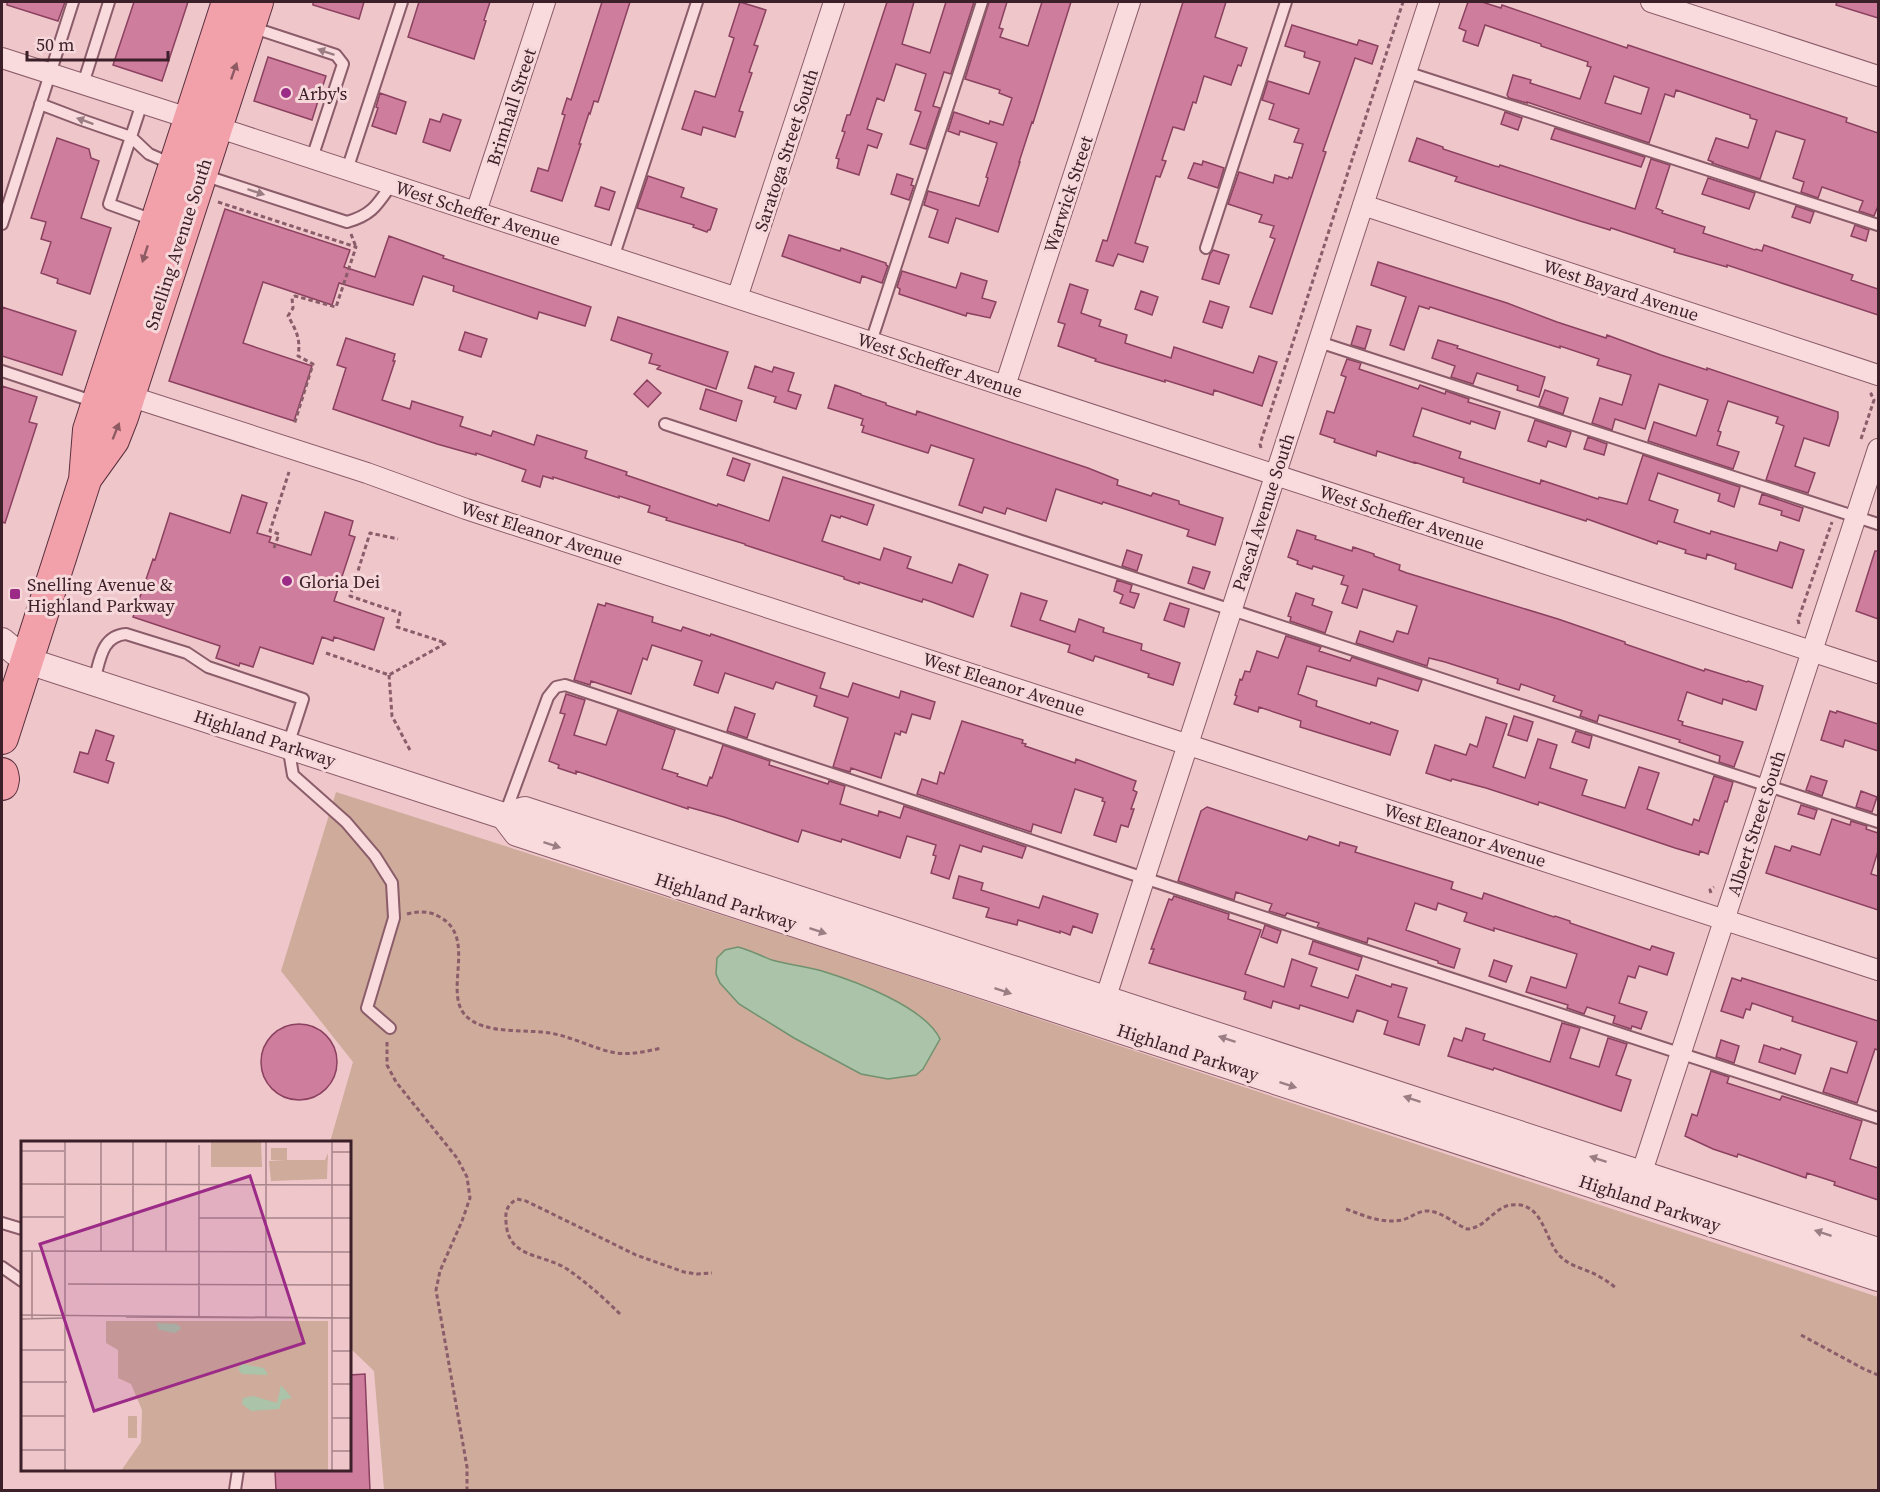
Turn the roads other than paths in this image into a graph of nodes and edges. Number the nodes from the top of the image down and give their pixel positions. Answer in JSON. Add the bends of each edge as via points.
{"nodes":[{"id":1,"x":73,"y":2,"type":"edge"},
{"id":2,"x":109,"y":2,"type":"edge"},
{"id":3,"x":228,"y":2,"type":"edge"},
{"id":4,"x":402,"y":2,"type":"edge"},
{"id":5,"x":545,"y":2,"type":"edge"},
{"id":6,"x":697,"y":2,"type":"edge"},
{"id":7,"x":834,"y":2,"type":"edge"},
{"id":8,"x":982,"y":2,"type":"edge"},
{"id":9,"x":1130,"y":2,"type":"edge"},
{"id":10,"x":1286,"y":2,"type":"edge"},
{"id":11,"x":1429,"y":2,"type":"edge"},
{"id":12,"x":1651,"y":2,"type":"edge"},
{"id":13,"x":254,"y":14,"type":"edge"},
{"id":14,"x":2,"y":58,"type":"edge"},
{"id":15,"x":1406,"y":72,"type":"junction"},
{"id":16,"x":50,"y":74,"type":"junction"},
{"id":17,"x":1878,"y":76,"type":"edge"},
{"id":18,"x":82,"y":84,"type":"junction"},
{"id":19,"x":142,"y":103,"type":"junction"},
{"id":20,"x":40,"y":104,"type":"junction"},
{"id":21,"x":203,"y":123,"type":"junction"},
{"id":22,"x":131,"y":137,"type":"junction"},
{"id":23,"x":312,"y":158,"type":"junction"},
{"id":24,"x":187,"y":170,"type":"junction"},
{"id":25,"x":347,"y":170,"type":"junction"},
{"id":26,"x":391,"y":184,"type":"junction"},
{"id":27,"x":1363,"y":205,"type":"junction"},
{"id":28,"x":476,"y":212,"type":"junction"},
{"id":29,"x":156,"y":221,"type":"junction"},
{"id":30,"x":2,"y":224,"type":"edge"},
{"id":31,"x":1878,"y":225,"type":"edge"},
{"id":32,"x":1206,"y":248,"type":"dead end"},
{"id":33,"x":613,"y":258,"type":"junction"},
{"id":34,"x":737,"y":298,"type":"junction"},
{"id":35,"x":871,"y":342,"type":"junction"},
{"id":36,"x":1319,"y":342,"type":"junction"},
{"id":37,"x":2,"y":370,"type":"edge"},
{"id":38,"x":1878,"y":375,"type":"edge"},
{"id":39,"x":1005,"y":386,"type":"junction"},
{"id":40,"x":129,"y":396,"type":"junction"},
{"id":41,"x":98,"y":402,"type":"junction"},
{"id":42,"x":664,"y":424,"type":"dead end"},
{"id":43,"x":1878,"y":448,"type":"edge"},
{"id":44,"x":1275,"y":475,"type":"junction"},
{"id":45,"x":85,"y":480,"type":"junction"},
{"id":46,"x":1856,"y":517,"type":"junction"},
{"id":47,"x":1878,"y":524,"type":"edge"},
{"id":48,"x":1232,"y":609,"type":"junction"},
{"id":49,"x":1812,"y":651,"type":"junction"},
{"id":50,"x":10,"y":654,"type":"edge"},
{"id":51,"x":1878,"y":673,"type":"edge"},
{"id":52,"x":94,"y":682,"type":"junction"},
{"id":53,"x":2,"y":738,"type":"edge"},
{"id":54,"x":1188,"y":744,"type":"junction"},
{"id":55,"x":288,"y":745,"type":"junction"},
{"id":56,"x":2,"y":774,"type":"edge"},
{"id":57,"x":2,"y":784,"type":"edge"},
{"id":58,"x":1768,"y":786,"type":"junction"},
{"id":59,"x":504,"y":816,"type":"junction"},
{"id":60,"x":1878,"y":822,"type":"edge"},
{"id":61,"x":1144,"y":878,"type":"junction"},
{"id":62,"x":1725,"y":920,"type":"junction"},
{"id":63,"x":1878,"y":970,"type":"edge"},
{"id":64,"x":1101,"y":1011,"type":"junction"},
{"id":65,"x":390,"y":1028,"type":"road end"},
{"id":66,"x":1681,"y":1054,"type":"junction"},
{"id":67,"x":1878,"y":1118,"type":"edge"},
{"id":68,"x":1642,"y":1173,"type":"junction"},
{"id":69,"x":1634,"y":1198,"type":"junction"},
{"id":70,"x":2,"y":1223,"type":"edge"},
{"id":71,"x":21,"y":1229,"type":"edge"},
{"id":72,"x":1878,"y":1251,"type":"edge"},
{"id":73,"x":2,"y":1267,"type":"edge"},
{"id":74,"x":1878,"y":1278,"type":"edge"},
{"id":75,"x":21,"y":1280,"type":"edge"},
{"id":76,"x":238,"y":1471,"type":"edge"},
{"id":77,"x":235,"y":1491,"type":"edge"}],
"edges":[{"from":1,"to":16,"type":"lane"},
{"from":2,"to":18,"type":"lane"},
{"from":3,"to":21,"type":"main road","name":"Snelling Avenue South"},
{"from":4,"to":25,"type":"lane"},
{"from":5,"to":28,"type":"street","name":"Brimhall Street"},
{"from":6,"to":33,"type":"lane"},
{"from":7,"to":34,"type":"street","name":"Saratoga Street South"},
{"from":8,"to":35,"type":"lane"},
{"from":9,"to":39,"type":"street","name":"Warwick Street"},
{"from":10,"to":32,"type":"lane"},
{"from":11,"to":15,"type":"street","name":"Pascal Avenue South"},
{"from":12,"to":17,"type":"street"},
{"from":21,"to":13,"type":"main road","name":"Snelling Avenue South","one_way":true},
{"from":23,"to":13,"type":"lane","one_way":true,"via":[[343,64],[336,55]]},
{"from":14,"to":16,"type":"street","name":"West Scheffer Avenue"},
{"from":15,"to":27,"type":"street","name":"Pascal Avenue South"},
{"from":15,"to":31,"type":"lane"},
{"from":16,"to":18,"type":"street","name":"West Scheffer Avenue"},
{"from":16,"to":20,"type":"lane"},
{"from":18,"to":19,"type":"street","name":"West Scheffer Avenue"},
{"from":19,"to":21,"type":"street","name":"West Scheffer Avenue"},
{"from":19,"to":22,"type":"lane"},
{"from":22,"to":20,"type":"lane","one_way":true},
{"from":20,"to":30,"type":"lane"},
{"from":21,"to":23,"type":"street","name":"West Scheffer Avenue"},
{"from":21,"to":24,"type":"main road","name":"Snelling Avenue South"},
{"from":22,"to":24,"type":"lane","via":[[149,154]]},
{"from":22,"to":29,"type":"lane","via":[[109,204]]},
{"from":23,"to":25,"type":"street","name":"West Scheffer Avenue"},
{"from":24,"to":26,"type":"lane","one_way":true,"via":[[347,222],[363,218],[378,205]]},
{"from":24,"to":29,"type":"main road","name":"Snelling Avenue South"},
{"from":24,"to":40,"type":"main road","name":"Snelling Avenue South"},
{"from":25,"to":26,"type":"street","name":"West Scheffer Avenue"},
{"from":26,"to":28,"type":"street","name":"West Scheffer Avenue"},
{"from":27,"to":36,"type":"street","name":"Pascal Avenue South"},
{"from":27,"to":38,"type":"street","name":"West Bayard Avenue"},
{"from":28,"to":33,"type":"street","name":"West Scheffer Avenue"},
{"from":29,"to":41,"type":"main road","name":"Snelling Avenue South","one_way":true},
{"from":33,"to":34,"type":"street","name":"West Scheffer Avenue"},
{"from":34,"to":35,"type":"street","name":"West Scheffer Avenue"},
{"from":35,"to":39,"type":"street","name":"West Scheffer Avenue"},
{"from":36,"to":44,"type":"street","name":"Pascal Avenue South"},
{"from":36,"to":46,"type":"lane"},
{"from":37,"to":41,"type":"lane"},
{"from":39,"to":44,"type":"street","name":"West Scheffer Avenue"},
{"from":45,"to":40,"type":"main road","name":"Snelling Avenue South","one_way":true,"via":[[112,440]]},
{"from":40,"to":54,"type":"street","name":"West Eleanor Avenue"},
{"from":41,"to":45,"type":"main road","name":"Snelling Avenue South","via":[[89,430]]},
{"from":42,"to":48,"type":"lane"},
{"from":43,"to":46,"type":"street","name":"Albert Street South"},
{"from":44,"to":48,"type":"street","name":"Pascal Avenue South"},
{"from":44,"to":49,"type":"street","name":"West Scheffer Avenue"},
{"from":45,"to":50,"type":"main road","name":"Snelling Avenue South"},
{"from":46,"to":47,"type":"lane"},
{"from":46,"to":49,"type":"street","name":"Albert Street South"},
{"from":48,"to":54,"type":"street","name":"Pascal Avenue South"},
{"from":48,"to":58,"type":"lane"},
{"from":49,"to":51,"type":"street","name":"West Scheffer Avenue"},
{"from":49,"to":58,"type":"street","name":"Albert Street South"},
{"from":50,"to":52,"type":"street","name":"Highland Parkway"},
{"from":50,"to":53,"type":"main road","name":"Snelling Avenue South"},
{"from":52,"to":55,"type":"street","name":"Highland Parkway"},
{"from":52,"to":55,"type":"lane","via":[[108,641],[116,635],[126,634],[187,653],[208,667],[303,699]]},
{"from":54,"to":61,"type":"street","name":"Pascal Avenue South"},
{"from":54,"to":62,"type":"street","name":"West Eleanor Avenue"},
{"from":55,"to":59,"type":"street","name":"Highland Parkway"},
{"from":55,"to":65,"type":"lane","via":[[293,775],[346,822],[392,883],[393,918],[367,1008]]},
{"from":56,"to":57,"type":"main road"},
{"from":58,"to":60,"type":"lane"},
{"from":58,"to":62,"type":"street","name":"Albert Street South"},
{"from":59,"to":61,"type":"lane","via":[[548,697],[556,687],[565,685]]},
{"from":59,"to":64,"type":"street","name":"Highland Parkway","via":[[525,810]]},
{"from":61,"to":64,"type":"street","name":"Pascal Avenue South"},
{"from":61,"to":66,"type":"lane"},
{"from":62,"to":63,"type":"street","name":"West Eleanor Avenue"},
{"from":62,"to":66,"type":"street","name":"Albert Street South"},
{"from":68,"to":64,"type":"street","name":"Highland Parkway","one_way":true},
{"from":64,"to":69,"type":"street","name":"Highland Parkway","one_way":true},
{"from":66,"to":67,"type":"lane"},
{"from":66,"to":68,"type":"street","name":"Albert Street South"},
{"from":68,"to":69,"type":"street","name":"Albert Street South"},
{"from":72,"to":68,"type":"street","name":"Highland Parkway","one_way":true},
{"from":69,"to":74,"type":"street","name":"Highland Parkway"},
{"from":70,"to":71,"type":"lane"},
{"from":73,"to":75,"type":"lane"},
{"from":76,"to":77,"type":"lane"}]}
